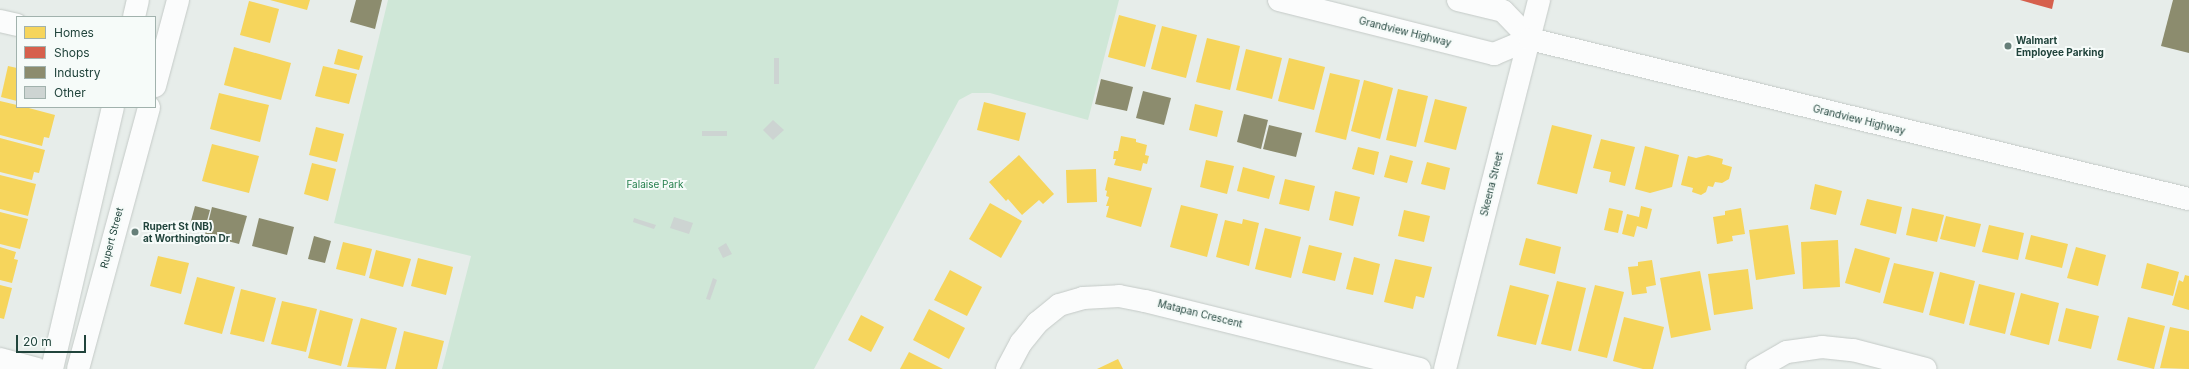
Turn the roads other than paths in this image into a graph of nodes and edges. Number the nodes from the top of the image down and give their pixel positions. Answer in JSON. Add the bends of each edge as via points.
{"nodes":[{"id":1,"x":138,"y":0,"type":"edge"},
{"id":2,"x":178,"y":0,"type":"edge"},
{"id":3,"x":1279,"y":0,"type":"edge"},
{"id":4,"x":1458,"y":0,"type":"edge"},
{"id":5,"x":1540,"y":0,"type":"edge"},
{"id":6,"x":134,"y":16,"type":"edge"},
{"id":7,"x":0,"y":21,"type":"edge"},
{"id":8,"x":16,"y":25,"type":"edge"},
{"id":9,"x":1530,"y":39,"type":"junction"},
{"id":10,"x":159,"y":59,"type":"edge"},
{"id":11,"x":156,"y":79,"type":"edge"},
{"id":12,"x":113,"y":108,"type":"edge"},
{"id":13,"x":149,"y":108,"type":"edge"},
{"id":14,"x":2189,"y":199,"type":"edge"},
{"id":15,"x":0,"y":360,"type":"edge"},
{"id":16,"x":37,"y":369,"type":"edge"},
{"id":17,"x":52,"y":369,"type":"edge"},
{"id":18,"x":78,"y":369,"type":"edge"},
{"id":19,"x":1008,"y":369,"type":"edge"},
{"id":20,"x":1420,"y":369,"type":"edge"},
{"id":21,"x":1445,"y":369,"type":"edge"},
{"id":22,"x":1757,"y":369,"type":"edge"},
{"id":23,"x":1926,"y":369,"type":"edge"}],
"edges":[{"from":1,"to":6,"type":"street"},
{"from":2,"to":10,"type":"street"},
{"from":3,"to":9,"type":"street","name":"Grandview Highway","via":[[1494,54]]},
{"from":4,"to":9,"type":"street","via":[[1503,11]]},
{"from":5,"to":9,"type":"street","name":"Skeena Street"},
{"from":7,"to":8,"type":"street"},
{"from":9,"to":14,"type":"street","name":"Grandview Highway"},
{"from":9,"to":21,"type":"street","name":"Skeena Street"},
{"from":10,"to":11,"type":"street"},
{"from":12,"to":17,"type":"street"},
{"from":13,"to":18,"type":"street","name":"Rupert Street"},
{"from":15,"to":16,"type":"street"},
{"from":19,"to":20,"type":"street","name":"Matapan Crescent","via":[[1021,343],[1037,323],[1059,305],[1083,298],[1119,296]]},
{"from":22,"to":23,"type":"street","via":[[1787,352],[1822,347],[1853,350]]}]}
